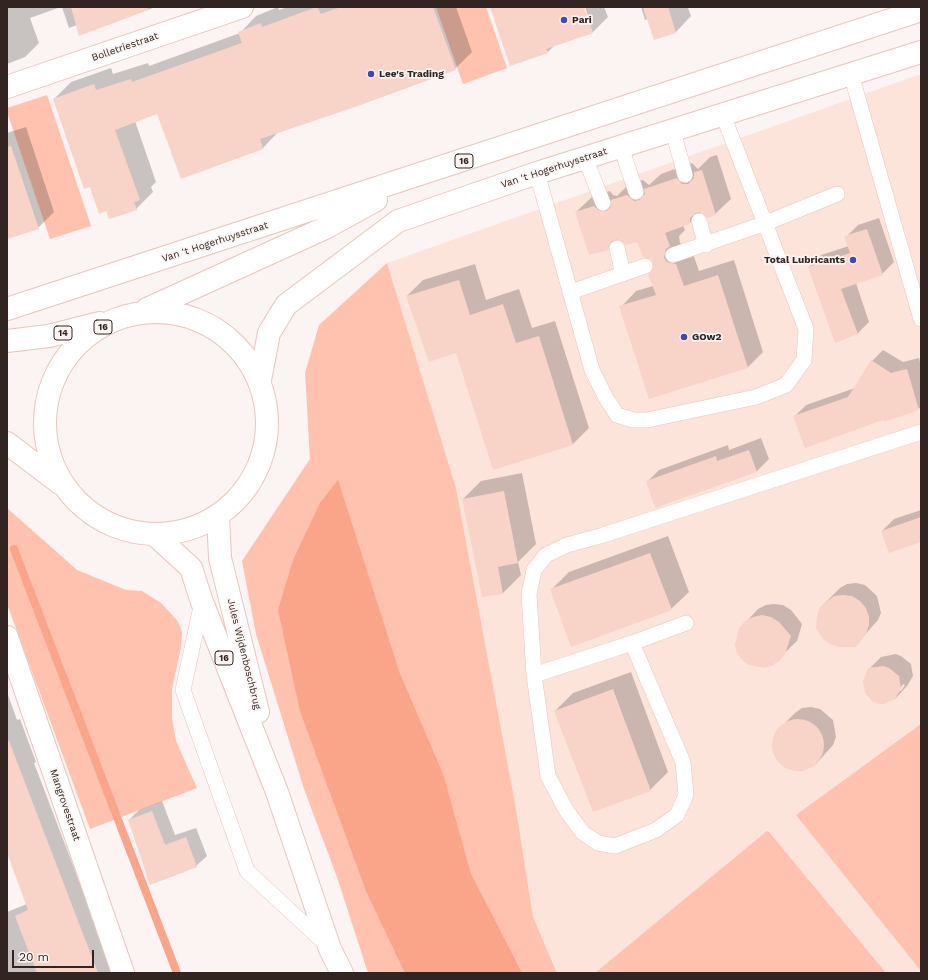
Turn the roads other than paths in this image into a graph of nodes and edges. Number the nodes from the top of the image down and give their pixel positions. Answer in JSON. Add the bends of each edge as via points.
{"nodes":[{"id":1,"x":242,"y":7,"type":"edge"},
{"id":2,"x":921,"y":10,"type":"edge"},
{"id":3,"x":921,"y":52,"type":"edge"},
{"id":4,"x":851,"y":74,"type":"junction"},
{"id":5,"x":7,"y":87,"type":"edge"},
{"id":6,"x":724,"y":114,"type":"junction"},
{"id":7,"x":673,"y":131,"type":"junction"},
{"id":8,"x":621,"y":147,"type":"junction"},
{"id":9,"x":585,"y":158,"type":"junction"},
{"id":10,"x":538,"y":173,"type":"junction"},
{"id":11,"x":423,"y":174,"type":"junction"},
{"id":12,"x":685,"y":175,"type":"dead end"},
{"id":13,"x":636,"y":192,"type":"dead end"},
{"id":14,"x":837,"y":194,"type":"dead end"},
{"id":15,"x":602,"y":203,"type":"dead end"},
{"id":16,"x":699,"y":221,"type":"dead end"},
{"id":17,"x":766,"y":223,"type":"junction"},
{"id":18,"x":706,"y":245,"type":"junction"},
{"id":19,"x":617,"y":248,"type":"dead end"},
{"id":20,"x":673,"y":255,"type":"dead end"},
{"id":21,"x":646,"y":266,"type":"dead end"},
{"id":22,"x":623,"y":274,"type":"junction"},
{"id":23,"x":571,"y":292,"type":"junction"},
{"id":24,"x":7,"y":309,"type":"edge"},
{"id":25,"x":147,"y":309,"type":"junction"},
{"id":26,"x":118,"y":319,"type":"junction"},
{"id":27,"x":921,"y":319,"type":"edge"},
{"id":28,"x":7,"y":341,"type":"edge"},
{"id":29,"x":260,"y":380,"type":"junction"},
{"id":30,"x":921,"y":432,"type":"edge"},
{"id":31,"x":7,"y":443,"type":"edge"},
{"id":32,"x":64,"y":486,"type":"junction"},
{"id":33,"x":218,"y":516,"type":"junction"},
{"id":34,"x":155,"y":535,"type":"junction"},
{"id":35,"x":202,"y":602,"type":"junction"},
{"id":36,"x":686,"y":623,"type":"dead end"},
{"id":37,"x":7,"y":637,"type":"edge"},
{"id":38,"x":632,"y":644,"type":"junction"},
{"id":39,"x":534,"y":675,"type":"junction"},
{"id":40,"x":277,"y":792,"type":"junction"},
{"id":41,"x":330,"y":949,"type":"junction"},
{"id":42,"x":123,"y":973,"type":"edge"},
{"id":43,"x":342,"y":973,"type":"edge"}],
"edges":[{"from":1,"to":5,"type":"main road","name":"Bolletriestraat"},
{"from":2,"to":11,"type":"main road","name":"Van 't Hogerhuysstraat","number":"16"},
{"from":3,"to":4,"type":"main road","name":"Van 't Hogerhuysstraat","number":"16"},
{"from":4,"to":6,"type":"main road","name":"Van 't Hogerhuysstraat","number":"16"},
{"from":4,"to":27,"type":"lane"},
{"from":6,"to":7,"type":"main road","name":"Van 't Hogerhuysstraat","number":"16"},
{"from":6,"to":17,"type":"lane"},
{"from":7,"to":8,"type":"main road","name":"Van 't Hogerhuysstraat","number":"16"},
{"from":7,"to":12,"type":"lane"},
{"from":8,"to":9,"type":"main road","name":"Van 't Hogerhuysstraat","number":"16"},
{"from":8,"to":13,"type":"lane"},
{"from":9,"to":10,"type":"main road","name":"Van 't Hogerhuysstraat","number":"16"},
{"from":9,"to":15,"type":"lane"},
{"from":10,"to":23,"type":"lane"},
{"from":10,"to":29,"type":"main road","name":"Van 't Hogerhuysstraat","number":"16","via":[[398,220],[286,305],[269,333]]},
{"from":11,"to":24,"type":"main road","name":"Van 't Hogerhuysstraat","number":"16"},
{"from":11,"to":25,"type":"main road","name":"Van 't Hogerhuysstraat","via":[[325,228]]},
{"from":14,"to":17,"type":"lane"},
{"from":16,"to":18,"type":"lane"},
{"from":17,"to":18,"type":"lane"},
{"from":17,"to":23,"type":"lane","via":[[806,329],[804,360],[786,385],[756,398],[647,420],[633,420],[617,414],[592,370]]},
{"from":18,"to":20,"type":"lane"},
{"from":19,"to":22,"type":"lane"},
{"from":21,"to":22,"type":"lane"},
{"from":22,"to":23,"type":"lane"},
{"from":25,"to":26,"type":"main road","number":"16"},
{"from":25,"to":29,"type":"main road","number":"16","via":[[185,317],[211,328],[234,345]]},
{"from":26,"to":28,"type":"main road","number":"14","via":[[49,336]]},
{"from":26,"to":32,"type":"main road","number":"16","via":[[88,335],[65,359],[50,388],[44,422],[49,455]]},
{"from":29,"to":33,"type":"main road","number":"16","via":[[266,432],[259,464],[243,493]]},
{"from":30,"to":39,"type":"lane","via":[[567,545],[546,555],[534,570],[530,594]]},
{"from":31,"to":32,"type":"main road"},
{"from":32,"to":34,"type":"main road","number":"16","via":[[82,506],[104,521],[129,531]]},
{"from":33,"to":34,"type":"main road","number":"16","via":[[188,530]]},
{"from":33,"to":40,"type":"main road","name":"Jules Wijdenboschbrug","number":"16","via":[[220,558]]},
{"from":34,"to":35,"type":"main road","name":"Jules Wijdenboschbrug","number":"16","via":[[191,568]]},
{"from":35,"to":40,"type":"main road","name":"Jules Wijdenboschbrug","number":"16"},
{"from":35,"to":41,"type":"lane","via":[[183,690],[247,872]]},
{"from":36,"to":38,"type":"lane"},
{"from":37,"to":42,"type":"main road","name":"Mangrovestraat"},
{"from":38,"to":39,"type":"lane"},
{"from":38,"to":39,"type":"lane","via":[[683,762],[686,795],[676,815],[656,830],[615,846],[598,843],[583,833],[566,810],[548,776]]},
{"from":40,"to":41,"type":"main road","name":"Jules Wijdenboschbrug","number":"16"},
{"from":41,"to":43,"type":"main road","name":"Jules Wijdenboschbrug","number":"16"}]}
